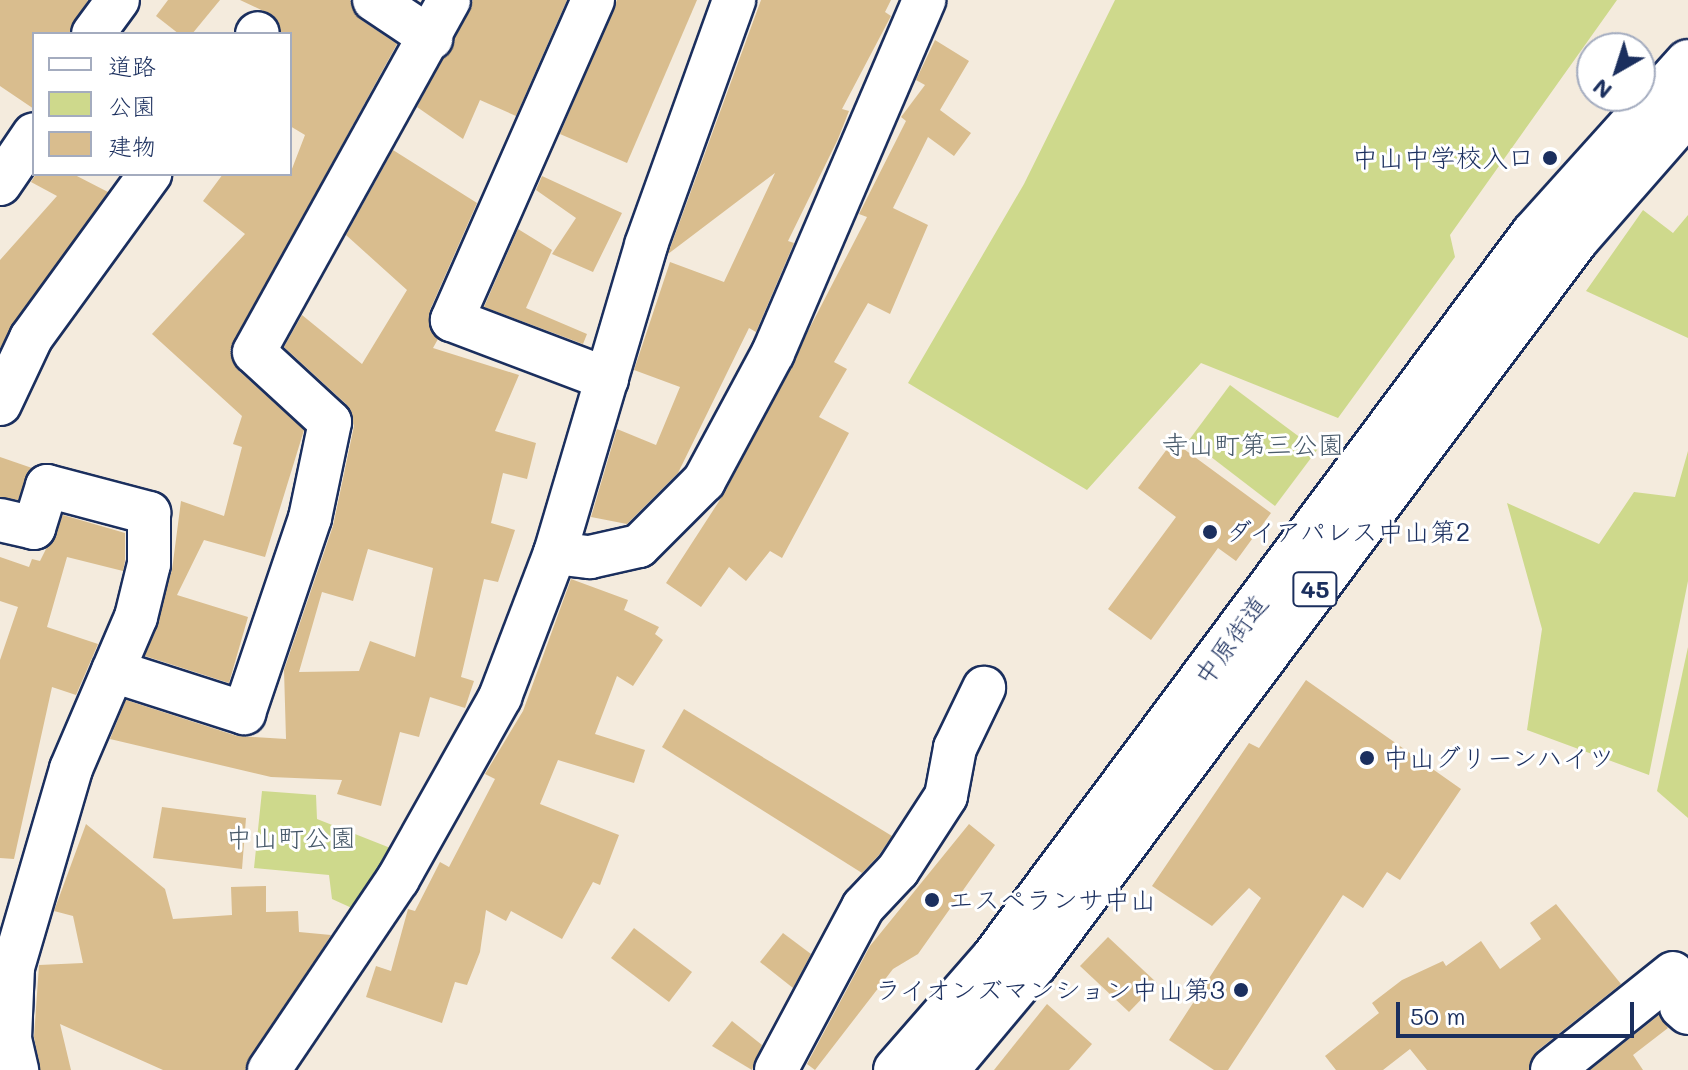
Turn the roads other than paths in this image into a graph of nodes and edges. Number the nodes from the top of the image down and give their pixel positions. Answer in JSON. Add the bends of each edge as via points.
{"nodes":[{"id":1,"x":118,"y":0,"type":"edge"},
{"id":2,"x":374,"y":0,"type":"edge"},
{"id":3,"x":449,"y":0,"type":"edge"},
{"id":4,"x":593,"y":0,"type":"edge"},
{"id":5,"x":734,"y":0,"type":"edge"},
{"id":6,"x":924,"y":0,"type":"edge"},
{"id":7,"x":94,"y":32,"type":"edge"},
{"id":8,"x":431,"y":38,"type":"junction"},
{"id":9,"x":1688,"y":62,"type":"edge"},
{"id":10,"x":1688,"y":112,"type":"edge"},
{"id":11,"x":32,"y":137,"type":"edge"},
{"id":12,"x":149,"y":176,"type":"edge"},
{"id":13,"x":0,"y":184,"type":"edge"},
{"id":14,"x":607,"y":379,"type":"junction"},
{"id":15,"x":0,"y":404,"type":"edge"},
{"id":16,"x":0,"y":520,"type":"edge"},
{"id":17,"x":555,"y":553,"type":"junction"},
{"id":18,"x":113,"y":671,"type":"junction"},
{"id":19,"x":984,"y":688,"type":"dead end"},
{"id":20,"x":1676,"y":995,"type":"edge"},
{"id":21,"x":17,"y":1070,"type":"edge"},
{"id":22,"x":269,"y":1070,"type":"edge"},
{"id":23,"x":776,"y":1070,"type":"edge"},
{"id":24,"x":896,"y":1070,"type":"edge"},
{"id":25,"x":946,"y":1070,"type":"edge"},
{"id":26,"x":1552,"y":1070,"type":"edge"}],
"edges":[{"from":1,"to":7,"type":"street"},
{"from":2,"to":8,"type":"street"},
{"from":3,"to":8,"type":"street"},
{"from":4,"to":14,"type":"street","via":[[452,320]]},
{"from":5,"to":14,"type":"street"},
{"from":6,"to":17,"type":"street","via":[[773,353],[704,481],[639,546],[590,557]]},
{"from":8,"to":18,"type":"street","via":[[254,352],[330,422],[310,518],[244,713]]},
{"from":9,"to":24,"type":"main road","name":"中原街道","number":"45","via":[[1534,233],[993,959]]},
{"from":10,"to":25,"type":"main road","name":"中原街道","number":"45","via":[[1576,240],[1045,952]]},
{"from":11,"to":13,"type":"street"},
{"from":12,"to":15,"type":"street","via":[[31,338]]},
{"from":14,"to":17,"type":"street"},
{"from":16,"to":18,"type":"street","via":[[34,528],[47,486],[149,513],[149,564]]},
{"from":17,"to":22,"type":"street","via":[[500,697],[398,879]]},
{"from":18,"to":21,"type":"street","via":[[71,769],[13,967],[10,1039]]},
{"from":19,"to":23,"type":"street","via":[[955,748],[946,796],[863,907]]},
{"from":20,"to":26,"type":"street"}]}
